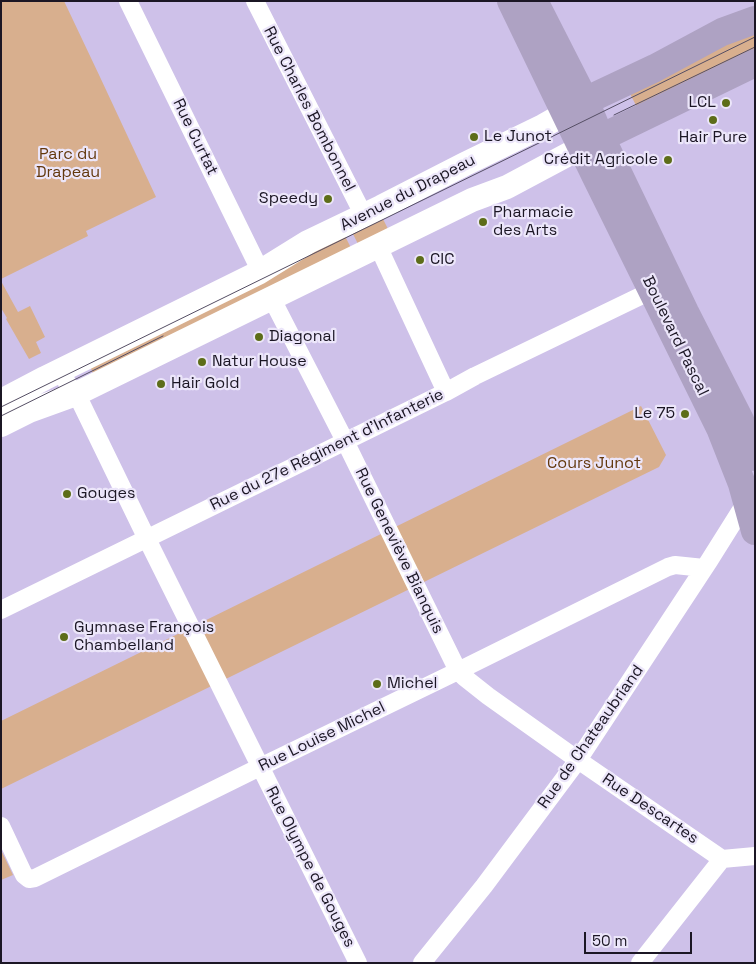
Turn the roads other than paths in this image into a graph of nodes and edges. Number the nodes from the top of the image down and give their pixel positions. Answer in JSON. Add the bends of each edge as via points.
{"nodes":[{"id":1,"x":128,"y":1,"type":"edge"},
{"id":2,"x":255,"y":1,"type":"edge"},
{"id":3,"x":512,"y":1,"type":"edge"},
{"id":4,"x":534,"y":1,"type":"edge"},
{"id":5,"x":755,"y":20,"type":"edge"},
{"id":6,"x":755,"y":63,"type":"edge"},
{"id":7,"x":576,"y":107,"type":"junction"},
{"id":8,"x":591,"y":143,"type":"junction"},
{"id":9,"x":364,"y":216,"type":"junction"},
{"id":10,"x":378,"y":246,"type":"junction"},
{"id":11,"x":258,"y":274,"type":"junction"},
{"id":12,"x":653,"y":290,"type":"junction"},
{"id":13,"x":272,"y":299,"type":"junction"},
{"id":14,"x":62,"y":370,"type":"junction"},
{"id":15,"x":446,"y":392,"type":"junction"},
{"id":16,"x":76,"y":394,"type":"junction"},
{"id":17,"x":1,"y":400,"type":"edge"},
{"id":18,"x":1,"y":425,"type":"edge"},
{"id":19,"x":345,"y":441,"type":"junction"},
{"id":20,"x":753,"y":449,"type":"edge"},
{"id":21,"x":752,"y":521,"type":"edge"},
{"id":22,"x":147,"y":539,"type":"junction"},
{"id":23,"x":704,"y":568,"type":"junction"},
{"id":24,"x":1,"y":610,"type":"edge"},
{"id":25,"x":458,"y":671,"type":"junction"},
{"id":26,"x":578,"y":760,"type":"junction"},
{"id":27,"x":260,"y":767,"type":"junction"},
{"id":28,"x":1,"y":826,"type":"edge"},
{"id":29,"x":755,"y":856,"type":"edge"},
{"id":30,"x":722,"y":859,"type":"junction"},
{"id":31,"x":358,"y":963,"type":"edge"},
{"id":32,"x":422,"y":963,"type":"edge"},
{"id":33,"x":640,"y":963,"type":"edge"}],
"edges":[{"from":1,"to":11,"type":"street","name":"Rue Curtat","via":[[256,262]]},
{"from":2,"to":9,"type":"street","name":"Rue Charles Bombonnel"},
{"from":3,"to":7,"type":"main road"},
{"from":4,"to":7,"type":"main road"},
{"from":5,"to":7,"type":"main road","name":"Avenue du Drapeau","via":[[722,32]]},
{"from":6,"to":8,"type":"main road","name":"Avenue du Drapeau"},
{"from":7,"to":8,"type":"main road"},
{"from":7,"to":9,"type":"main road","name":"Avenue du Drapeau"},
{"from":8,"to":10,"type":"main road","name":"Avenue du Drapeau","via":[[507,187],[472,200]]},
{"from":8,"to":12,"type":"main road","name":"Boulevard Pascal"},
{"from":8,"to":20,"type":"main road","name":"Boulevard Pascal","via":[[684,312]]},
{"from":9,"to":11,"type":"main road","name":"Avenue du Drapeau","via":[[308,242]]},
{"from":10,"to":13,"type":"main road","name":"Avenue du Drapeau"},
{"from":10,"to":15,"type":"street"},
{"from":11,"to":14,"type":"main road","name":"Avenue du Drapeau"},
{"from":12,"to":15,"type":"street","name":"Rue du 27e Régiment d'Infanterie"},
{"from":12,"to":21,"type":"main road","name":"Boulevard Pascal","via":[[720,428]]},
{"from":13,"to":16,"type":"main road","name":"Avenue du Drapeau"},
{"from":13,"to":19,"type":"street","name":"Rue Geneviève Bianquis"},
{"from":14,"to":16,"type":"street"},
{"from":14,"to":17,"type":"main road","name":"Avenue du Drapeau"},
{"from":15,"to":19,"type":"street","name":"Rue du 27e Régiment d'Infanterie"},
{"from":16,"to":18,"type":"main road","name":"Avenue du Drapeau"},
{"from":16,"to":22,"type":"street","name":"Rue Olympe de Gouges"},
{"from":19,"to":22,"type":"street","name":"Rue du 27e Régiment d'Infanterie"},
{"from":19,"to":25,"type":"street","name":"Rue Geneviève Bianquis"},
{"from":21,"to":23,"type":"street","name":"Rue de Chateaubriand"},
{"from":22,"to":24,"type":"street","name":"Rue du 27e Régiment d'Infanterie"},
{"from":22,"to":27,"type":"street","name":"Rue Olympe de Gouges"},
{"from":23,"to":25,"type":"street","name":"Rue Louise Michel","via":[[668,567]]},
{"from":23,"to":26,"type":"street","name":"Rue de Chateaubriand"},
{"from":25,"to":26,"type":"street","name":"Rue Geneviève Bianquis"},
{"from":25,"to":27,"type":"street","name":"Rue Louise Michel"},
{"from":26,"to":30,"type":"street","name":"Rue Descartes"},
{"from":26,"to":32,"type":"street","name":"Rue de Chateaubriand"},
{"from":27,"to":28,"type":"street","name":"Rue Louise Michel","via":[[35,878],[29,879],[24,875]]},
{"from":27,"to":31,"type":"street","name":"Rue Olympe de Gouges"},
{"from":29,"to":30,"type":"street"},
{"from":30,"to":33,"type":"street"}]}
